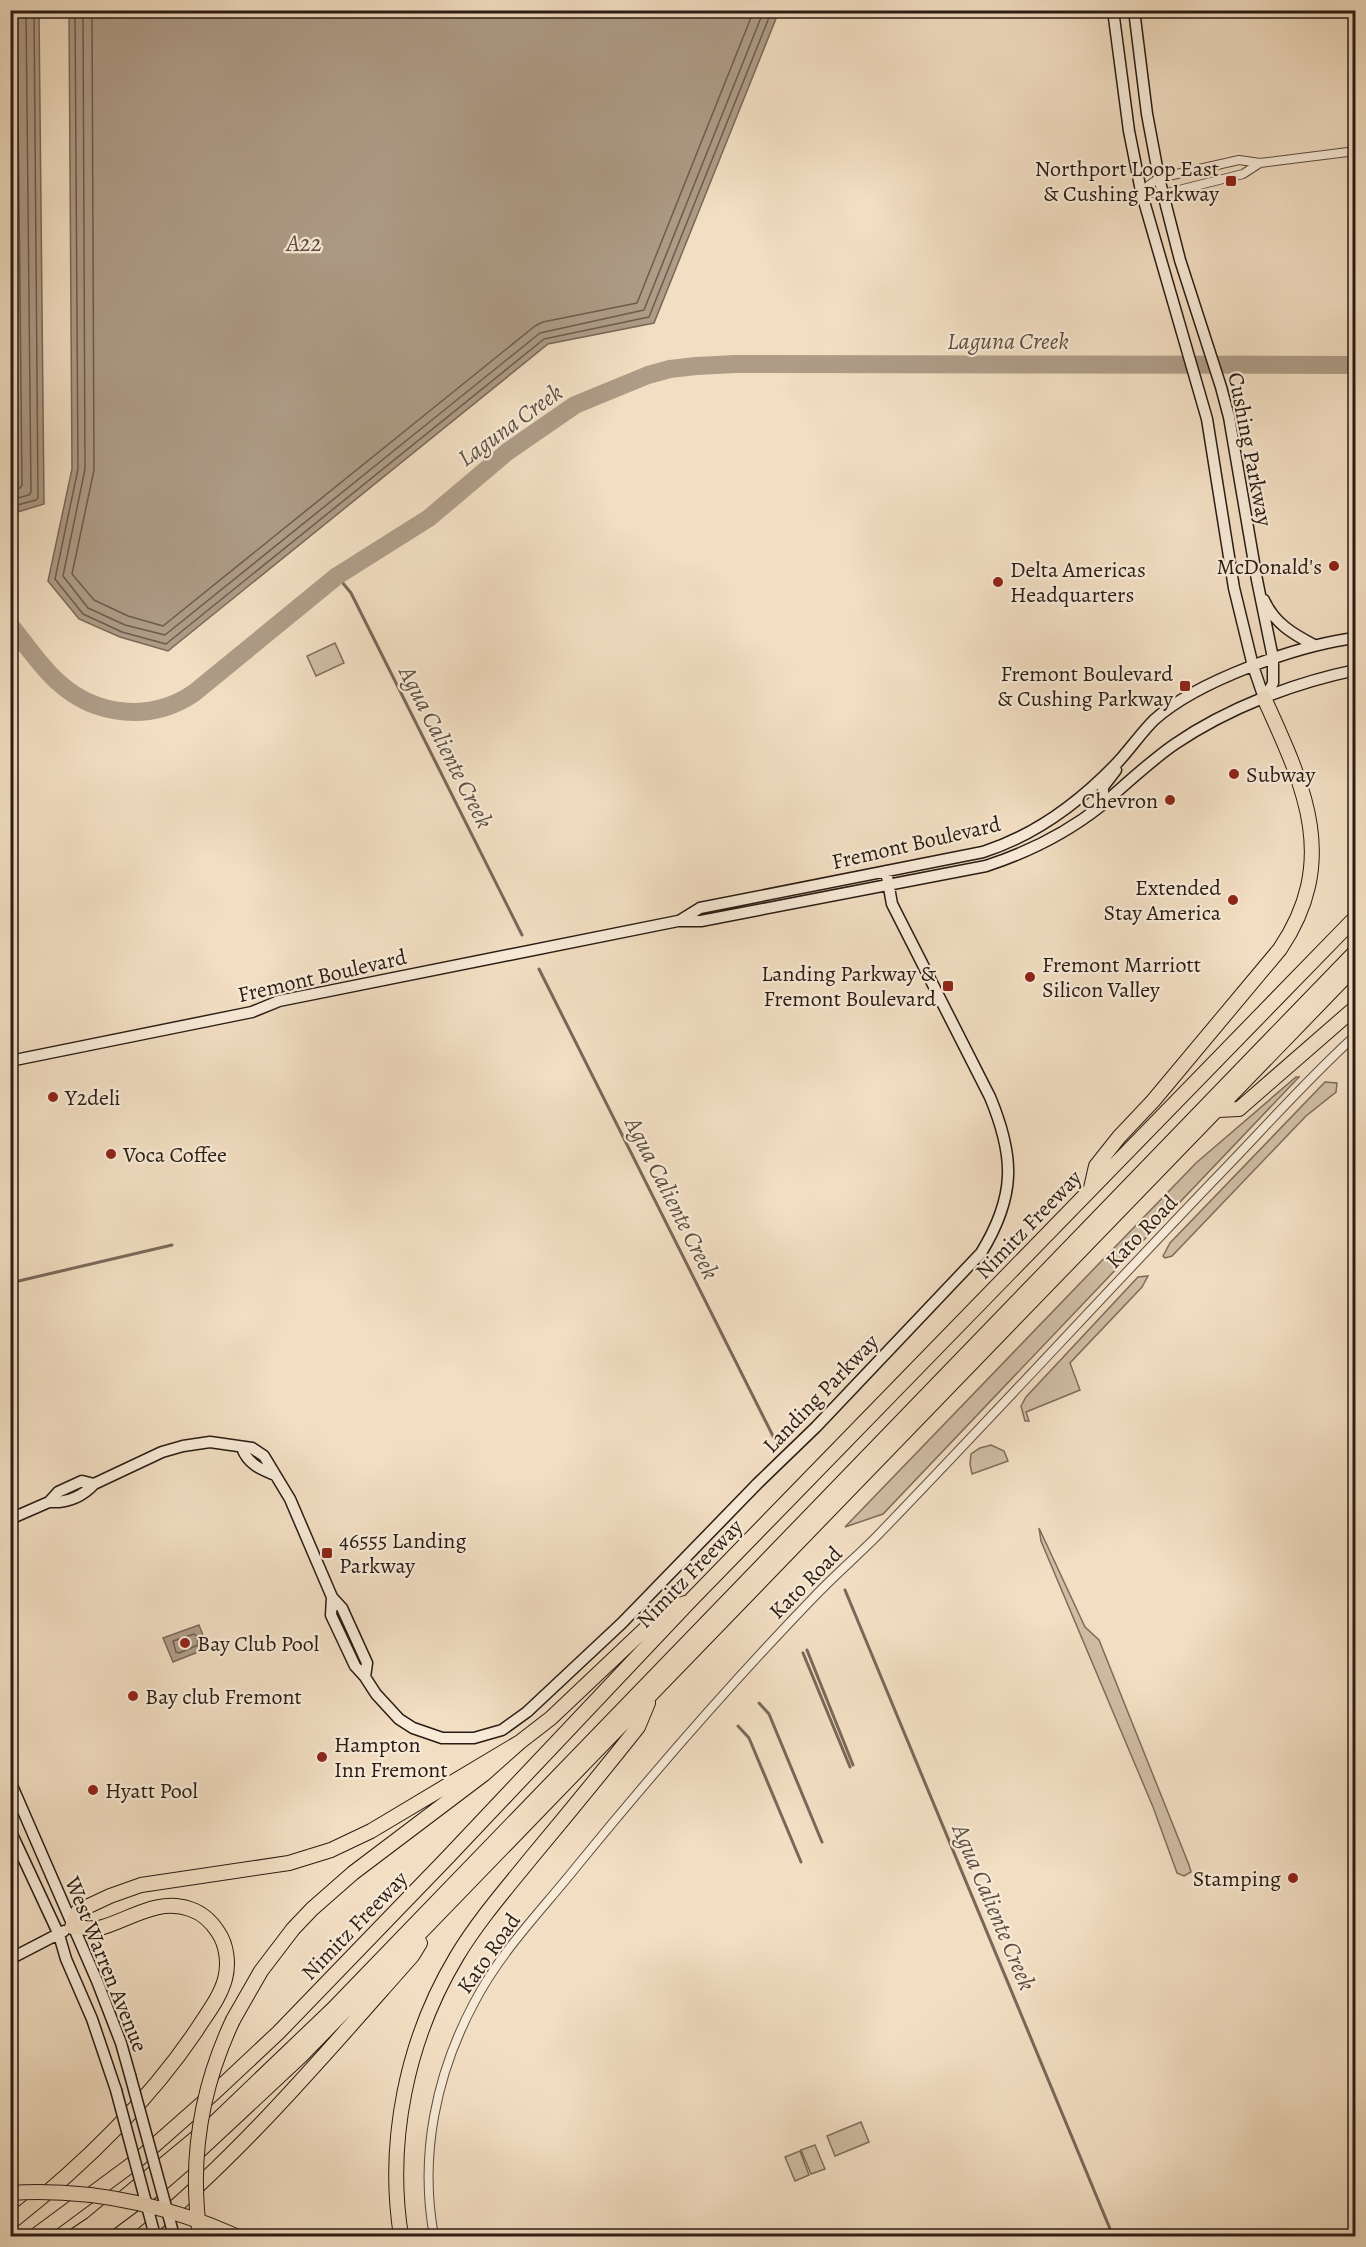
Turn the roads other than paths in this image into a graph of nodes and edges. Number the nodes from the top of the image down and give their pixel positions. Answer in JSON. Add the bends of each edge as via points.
{"nodes":[{"id":1,"x":1113,"y":10,"type":"edge"},
{"id":2,"x":1134,"y":10,"type":"edge"},
{"id":3,"x":1356,"y":151,"type":"edge"},
{"id":4,"x":1260,"y":163,"type":"junction"},
{"id":5,"x":1159,"y":178,"type":"junction"},
{"id":6,"x":1141,"y":191,"type":"junction"},
{"id":7,"x":1162,"y":194,"type":"junction"},
{"id":8,"x":1257,"y":580,"type":"junction"},
{"id":9,"x":1356,"y":638,"type":"edge"},
{"id":10,"x":1314,"y":645,"type":"junction"},
{"id":11,"x":1274,"y":658,"type":"junction"},
{"id":12,"x":1253,"y":666,"type":"junction"},
{"id":13,"x":1356,"y":670,"type":"edge"},
{"id":14,"x":1264,"y":698,"type":"junction"},
{"id":15,"x":1119,"y":761,"type":"junction"},
{"id":16,"x":1076,"y":801,"type":"junction"},
{"id":17,"x":1103,"y":804,"type":"junction"},
{"id":18,"x":1058,"y":836,"type":"junction"},
{"id":19,"x":886,"y":871,"type":"junction"},
{"id":20,"x":889,"y":884,"type":"junction"},
{"id":21,"x":1356,"y":917,"type":"edge"},
{"id":22,"x":678,"y":921,"type":"junction"},
{"id":23,"x":1356,"y":951,"type":"edge"},
{"id":24,"x":1356,"y":966,"type":"edge"},
{"id":25,"x":1356,"y":1007,"type":"edge"},
{"id":26,"x":1356,"y":1035,"type":"edge"},
{"id":27,"x":10,"y":1061,"type":"edge"},
{"id":28,"x":1218,"y":1110,"type":"junction"},
{"id":29,"x":1090,"y":1190,"type":"junction"},
{"id":30,"x":10,"y":1519,"type":"edge"},
{"id":31,"x":690,"y":1601,"type":"junction"},
{"id":32,"x":650,"y":1696,"type":"junction"},
{"id":33,"x":520,"y":1742,"type":"junction"},
{"id":34,"x":10,"y":1781,"type":"edge"},
{"id":35,"x":10,"y":1830,"type":"edge"},
{"id":36,"x":430,"y":1924,"type":"junction"},
{"id":37,"x":72,"y":1927,"type":"junction"},
{"id":38,"x":59,"y":1935,"type":"junction"},
{"id":39,"x":10,"y":1959,"type":"edge"},
{"id":40,"x":10,"y":2193,"type":"edge"},
{"id":41,"x":10,"y":2223,"type":"edge"},
{"id":42,"x":34,"y":2236,"type":"edge"},
{"id":43,"x":74,"y":2236,"type":"edge"},
{"id":44,"x":92,"y":2236,"type":"edge"},
{"id":45,"x":141,"y":2236,"type":"edge"},
{"id":46,"x":155,"y":2236,"type":"edge"},
{"id":47,"x":174,"y":2236,"type":"edge"},
{"id":48,"x":200,"y":2236,"type":"edge"},
{"id":49,"x":236,"y":2236,"type":"edge"},
{"id":50,"x":401,"y":2236,"type":"edge"},
{"id":51,"x":434,"y":2236,"type":"edge"}],
"edges":[{"from":1,"to":6,"type":"main road","name":"Cushing Parkway"},
{"from":2,"to":5,"type":"main road","name":"Cushing Parkway"},
{"from":3,"to":4,"type":"street"},
{"from":4,"to":5,"type":"street","via":[[1239,160]]},
{"from":4,"to":7,"type":"street","via":[[1243,174]]},
{"from":5,"to":6,"type":"street"},
{"from":5,"to":7,"type":"main road","name":"Cushing Parkway"},
{"from":6,"to":7,"type":"street"},
{"from":6,"to":12,"type":"main road","name":"Cushing Parkway","via":[[1207,419],[1228,558]]},
{"from":7,"to":8,"type":"main road","name":"Cushing Parkway","via":[[1229,417]]},
{"from":8,"to":10,"type":"main road","via":[[1274,617],[1290,632]]},
{"from":8,"to":11,"type":"main road","name":"Cushing Parkway"},
{"from":9,"to":10,"type":"main road","name":"Fremont Boulevard"},
{"from":10,"to":11,"type":"main road","name":"Fremont Boulevard"},
{"from":11,"to":12,"type":"main road","name":"Fremont Boulevard"},
{"from":11,"to":14,"type":"main road","name":"Cushing Parkway","via":[[1273,683]]},
{"from":12,"to":14,"type":"main road","name":"Cushing Parkway"},
{"from":12,"to":15,"type":"main road","name":"Fremont Boulevard","via":[[1171,707],[1140,734]]},
{"from":13,"to":14,"type":"main road","name":"Fremont Boulevard"},
{"from":14,"to":17,"type":"main road","name":"Fremont Boulevard","via":[[1178,742]]},
{"from":14,"to":29,"type":"highway","via":[[1308,808],[1313,858],[1304,906],[1280,949],[1096,1166]]},
{"from":15,"to":16,"type":"main road","name":"Fremont Boulevard"},
{"from":15,"to":17,"type":"main road","via":[[1114,775],[1103,787]]},
{"from":16,"to":18,"type":"main road","via":[[1074,809],[1058,826]]},
{"from":16,"to":19,"type":"main road","name":"Fremont Boulevard","via":[[1000,846]]},
{"from":17,"to":18,"type":"main road","name":"Fremont Boulevard"},
{"from":18,"to":20,"type":"main road","name":"Fremont Boulevard","via":[[986,866]]},
{"from":19,"to":20,"type":"main road","name":"Landing Parkway"},
{"from":19,"to":22,"type":"main road","name":"Fremont Boulevard","via":[[700,908]]},
{"from":20,"to":22,"type":"main road","name":"Fremont Boulevard","via":[[701,921]]},
{"from":20,"to":30,"type":"main road","name":"Landing Parkway","via":[[892,904],[990,1097],[1004,1135],[1009,1164],[1005,1201],[995,1228],[981,1253],[816,1427],[622,1623],[514,1722],[474,1738],[442,1738],[413,1728],[388,1709],[355,1666],[331,1615],[332,1597],[290,1499],[274,1475],[246,1458],[242,1448],[217,1442],[162,1452],[94,1484],[86,1492]]},
{"from":21,"to":29,"type":"highway","name":"Nimitz Freeway"},
{"from":22,"to":27,"type":"main road","name":"Fremont Boulevard","via":[[279,1001],[252,1012]]},
{"from":23,"to":43,"type":"highway","via":[[333,2009],[214,2123]]},
{"from":24,"to":28,"type":"highway"},
{"from":25,"to":28,"type":"highway","via":[[1239,1109]]},
{"from":26,"to":51,"type":"street","name":"Kato Road","via":[[769,1645],[661,1764],[514,1944],[475,2000],[445,2070],[430,2148]]},
{"from":28,"to":32,"type":"highway"},
{"from":29,"to":31,"type":"highway","name":"Nimitz Freeway"},
{"from":31,"to":33,"type":"highway","via":[[662,1613],[551,1718]]},
{"from":31,"to":42,"type":"highway","name":"Nimitz Freeway","via":[[270,2040],[139,2158]]},
{"from":32,"to":36,"type":"highway"},
{"from":32,"to":50,"type":"highway","via":[[638,1727],[494,1904],[458,1953],[433,2002],[413,2057],[400,2118],[396,2174]]},
{"from":33,"to":37,"type":"highway","via":[[371,1832],[331,1850],[289,1863],[141,1885],[78,1911]]},
{"from":33,"to":48,"type":"highway","bridge":true,"via":[[312,1909],[261,1971],[232,2020],[215,2065],[199,2132],[196,2199]]},
{"from":34,"to":37,"type":"main road","name":"West Warren Avenue"},
{"from":35,"to":38,"type":"main road","name":"West Warren Avenue"},
{"from":36,"to":44,"type":"highway","via":[[232,2122],[159,2186]]},
{"from":36,"to":45,"type":"highway","via":[[412,1956],[275,2110],[199,2187]]},
{"from":37,"to":38,"type":"main road"},
{"from":37,"to":41,"type":"highway","via":[[101,1928],[162,1906],[189,1909],[213,1924],[221,1936],[227,1965],[225,1980],[189,2042],[142,2100],[98,2147]]},
{"from":37,"to":47,"type":"main road","name":"West Warren Avenue","bridge":true,"via":[[109,2011]]},
{"from":38,"to":39,"type":"main road"},
{"from":38,"to":46,"type":"main road","name":"West Warren Avenue","bridge":true,"via":[[116,2090]]},
{"from":40,"to":49,"type":"highway","bridge":true,"via":[[59,2192],[124,2199],[190,2217]]}]}
